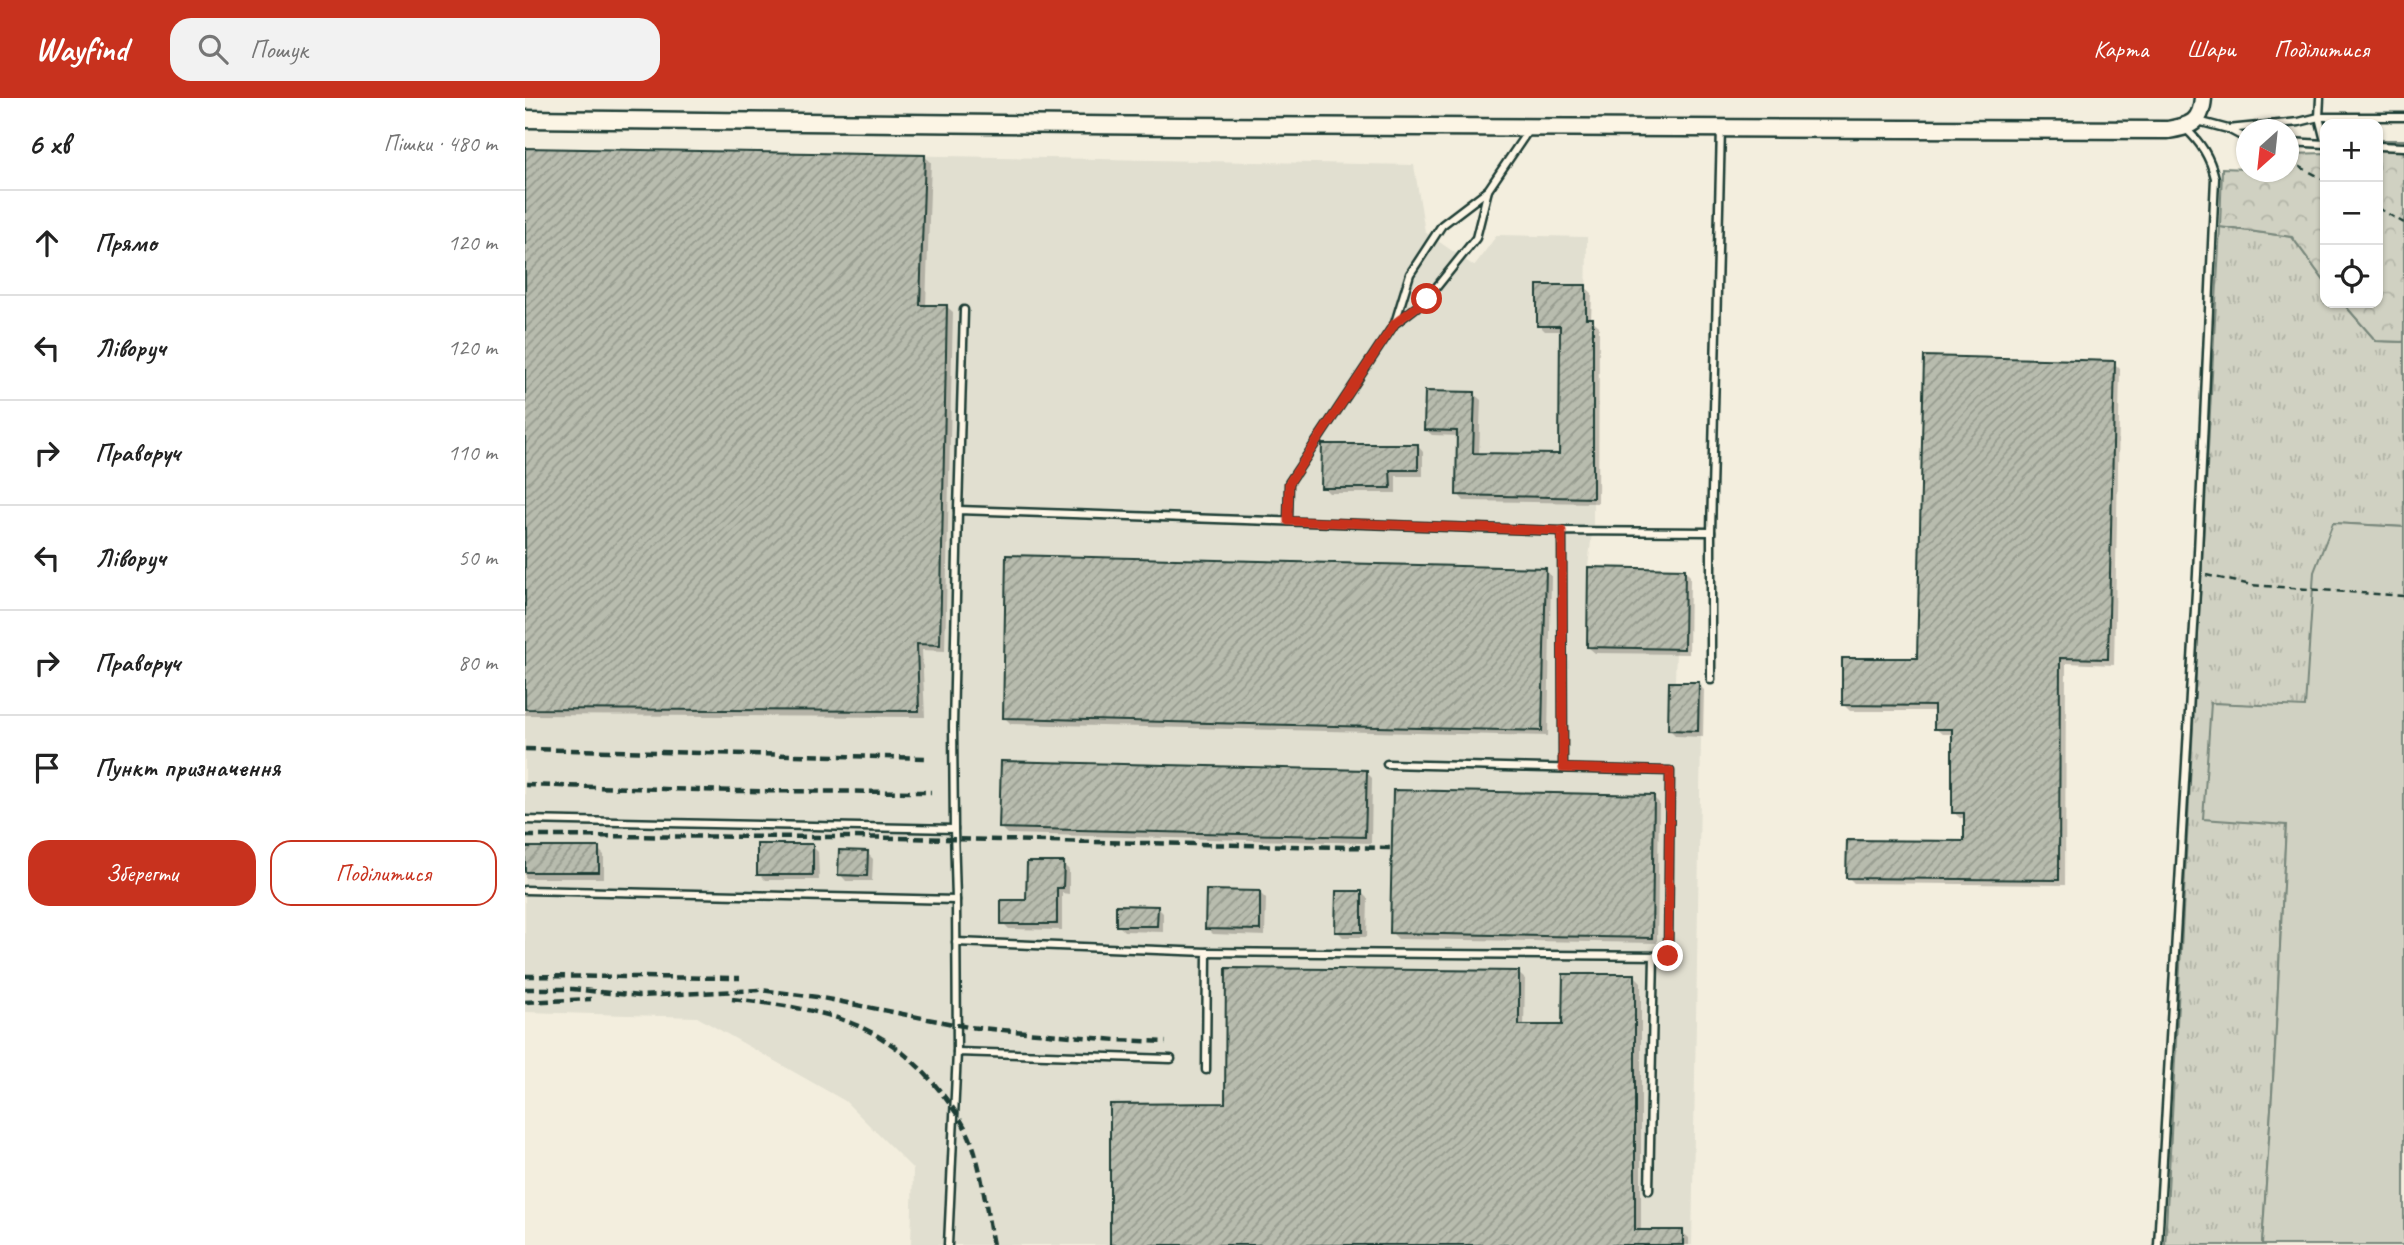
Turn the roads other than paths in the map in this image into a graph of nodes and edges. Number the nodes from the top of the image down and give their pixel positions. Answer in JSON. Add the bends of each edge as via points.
{"nodes":[{"id":1,"x":2203,"y":98,"type":"edge"},
{"id":2,"x":2320,"y":98,"type":"edge"},
{"id":3,"x":2319,"y":117,"type":"junction"},
{"id":4,"x":2404,"y":117,"type":"edge"},
{"id":5,"x":525,"y":119,"type":"edge"},
{"id":6,"x":2320,"y":121,"type":"edge"},
{"id":7,"x":2190,"y":124,"type":"junction"},
{"id":8,"x":1531,"y":126,"type":"junction"},
{"id":9,"x":1721,"y":127,"type":"junction"},
{"id":10,"x":2228,"y":130,"type":"junction"},
{"id":11,"x":2236,"y":134,"type":"edge"},
{"id":12,"x":2299,"y":142,"type":"edge"},
{"id":13,"x":2320,"y":142,"type":"edge"},
{"id":14,"x":2383,"y":146,"type":"edge"},
{"id":15,"x":2404,"y":147,"type":"edge"},
{"id":16,"x":1488,"y":190,"type":"junction"},
{"id":17,"x":964,"y":310,"type":"dead end"},
{"id":18,"x":1395,"y":323,"type":"junction"},
{"id":19,"x":958,"y":510,"type":"junction"},
{"id":20,"x":1288,"y":521,"type":"junction"},
{"id":21,"x":1562,"y":531,"type":"junction"},
{"id":22,"x":1711,"y":532,"type":"junction"},
{"id":23,"x":1711,"y":680,"type":"dead end"},
{"id":24,"x":1387,"y":764,"type":"dead end"},
{"id":25,"x":1563,"y":768,"type":"junction"},
{"id":26,"x":525,"y":820,"type":"edge"},
{"id":27,"x":954,"y":829,"type":"junction"},
{"id":28,"x":525,"y":890,"type":"edge"},
{"id":29,"x":956,"y":900,"type":"junction"},
{"id":30,"x":956,"y":942,"type":"junction"},
{"id":31,"x":1207,"y":952,"type":"junction"},
{"id":32,"x":1654,"y":956,"type":"junction"},
{"id":33,"x":957,"y":1052,"type":"junction"},
{"id":34,"x":1171,"y":1059,"type":"dead end"},
{"id":35,"x":1206,"y":1070,"type":"dead end"},
{"id":36,"x":1649,"y":1190,"type":"dead end"},
{"id":37,"x":948,"y":1245,"type":"edge"},
{"id":38,"x":2158,"y":1245,"type":"edge"}],
"edges":[{"from":1,"to":7,"type":"street","via":[[2202,109]]},
{"from":2,"to":3,"type":"lane"},
{"from":3,"to":4,"type":"lane"},
{"from":3,"to":6,"type":"lane"},
{"from":3,"to":10,"type":"lane"},
{"from":5,"to":8,"type":"street"},
{"from":7,"to":9,"type":"street","via":[[2168,130]]},
{"from":7,"to":10,"type":"lane"},
{"from":7,"to":38,"type":"lane","via":[[2215,178]]},
{"from":8,"to":9,"type":"street"},
{"from":8,"to":16,"type":"lane"},
{"from":9,"to":22,"type":"lane"},
{"from":10,"to":11,"type":"lane"},
{"from":12,"to":13,"type":"lane"},
{"from":14,"to":15,"type":"lane"},
{"from":16,"to":18,"type":"lane","via":[[1442,225],[1410,274]]},
{"from":16,"to":18,"type":"lane","via":[[1476,238],[1427,299]]},
{"from":17,"to":19,"type":"lane"},
{"from":18,"to":20,"type":"lane","via":[[1289,483]]},
{"from":19,"to":20,"type":"lane"},
{"from":19,"to":27,"type":"lane"},
{"from":20,"to":21,"type":"lane"},
{"from":21,"to":22,"type":"lane"},
{"from":21,"to":25,"type":"lane"},
{"from":22,"to":23,"type":"lane"},
{"from":24,"to":25,"type":"lane"},
{"from":25,"to":32,"type":"lane","via":[[1670,771],[1668,956]]},
{"from":26,"to":27,"type":"lane"},
{"from":27,"to":29,"type":"lane"},
{"from":28,"to":29,"type":"lane"},
{"from":29,"to":30,"type":"lane"},
{"from":30,"to":31,"type":"lane"},
{"from":30,"to":33,"type":"lane"},
{"from":31,"to":32,"type":"lane"},
{"from":31,"to":35,"type":"lane"},
{"from":32,"to":36,"type":"lane"},
{"from":33,"to":34,"type":"lane"},
{"from":33,"to":37,"type":"lane"}]}
